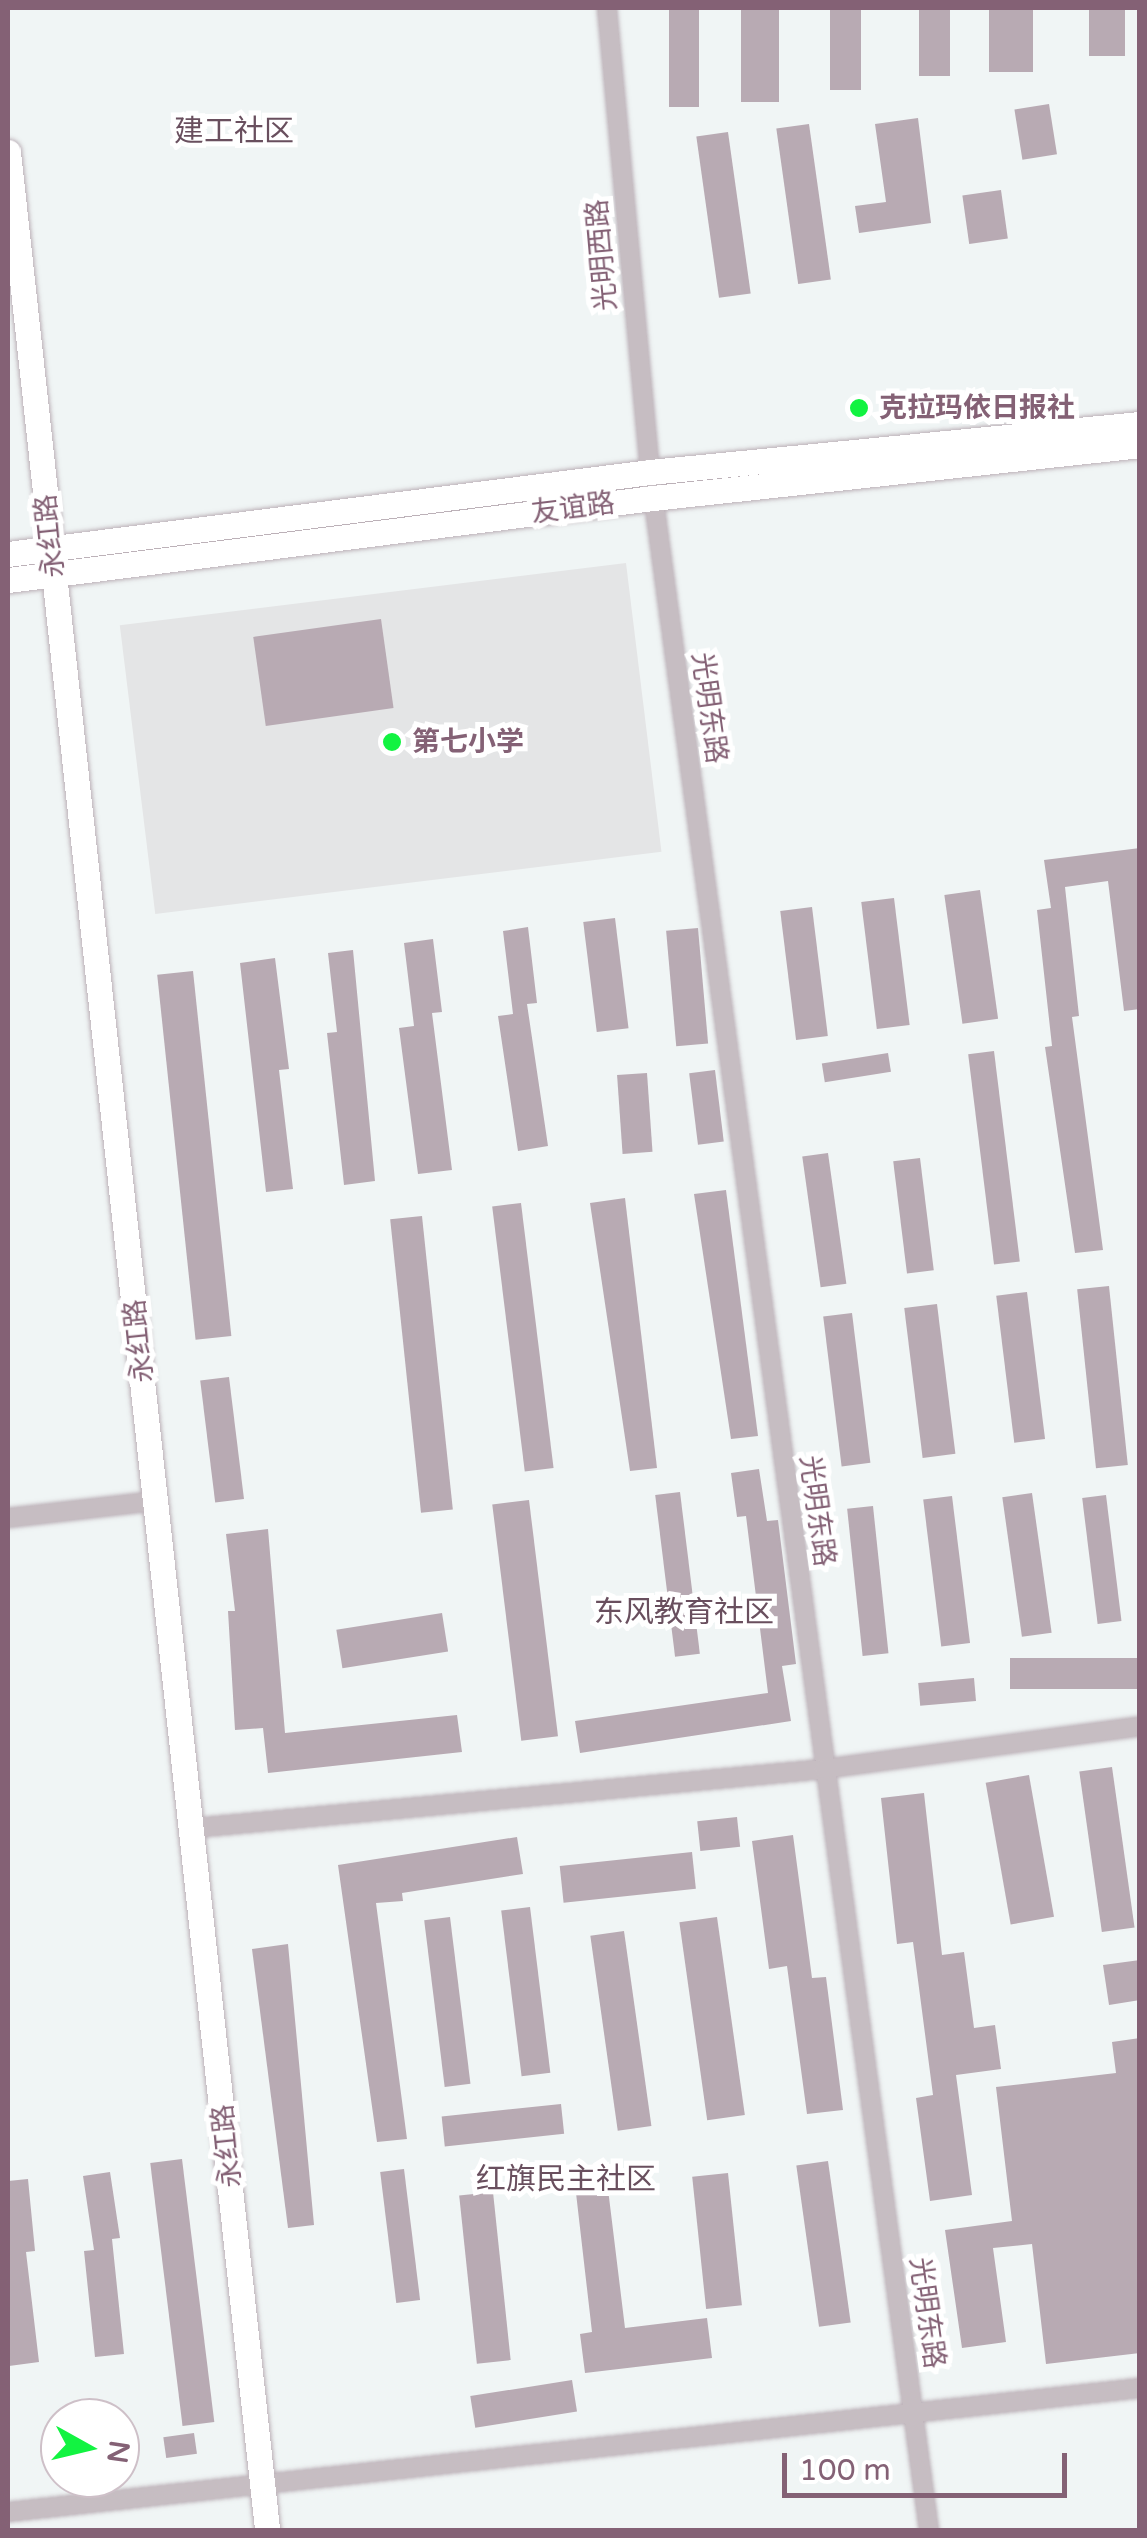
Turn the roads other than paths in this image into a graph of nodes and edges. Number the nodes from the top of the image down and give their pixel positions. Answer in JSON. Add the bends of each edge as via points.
{"nodes":[{"id":1,"x":607,"y":8,"type":"edge"},
{"id":2,"x":8,"y":152,"type":"edge"},
{"id":3,"x":1140,"y":424,"type":"edge"},
{"id":4,"x":1140,"y":445,"type":"edge"},
{"id":5,"x":650,"y":472,"type":"junction"},
{"id":6,"x":653,"y":498,"type":"junction"},
{"id":7,"x":51,"y":548,"type":"junction"},
{"id":8,"x":8,"y":554,"type":"edge"},
{"id":9,"x":54,"y":574,"type":"junction"},
{"id":10,"x":8,"y":580,"type":"edge"},
{"id":11,"x":156,"y":1501,"type":"junction"},
{"id":12,"x":8,"y":1518,"type":"edge"},
{"id":13,"x":1140,"y":1726,"type":"edge"},
{"id":14,"x":824,"y":1769,"type":"junction"},
{"id":15,"x":194,"y":1828,"type":"junction"},
{"id":16,"x":1140,"y":2388,"type":"edge"},
{"id":17,"x":913,"y":2418,"type":"junction"},
{"id":18,"x":262,"y":2483,"type":"junction"},
{"id":19,"x":8,"y":2512,"type":"edge"},
{"id":20,"x":268,"y":2530,"type":"edge"},
{"id":21,"x":929,"y":2530,"type":"edge"}],
"edges":[{"from":1,"to":5,"type":"street","name":"光明西路"},
{"from":2,"to":7,"type":"street","name":"永红路"},
{"from":3,"to":5,"type":"street","name":"友谊路"},
{"from":4,"to":6,"type":"street","name":"友谊路"},
{"from":5,"to":6,"type":"street","name":"光明西路"},
{"from":5,"to":7,"type":"street","name":"友谊路"},
{"from":6,"to":9,"type":"street","name":"友谊路"},
{"from":6,"to":14,"type":"street","name":"光明东路"},
{"from":7,"to":8,"type":"street","name":"友谊路"},
{"from":7,"to":9,"type":"street","name":"永红路"},
{"from":9,"to":10,"type":"street","name":"友谊路"},
{"from":9,"to":11,"type":"street","name":"永红路"},
{"from":11,"to":12,"type":"street"},
{"from":11,"to":15,"type":"street","name":"永红路"},
{"from":13,"to":14,"type":"street"},
{"from":14,"to":15,"type":"street"},
{"from":14,"to":17,"type":"street","name":"光明东路"},
{"from":15,"to":18,"type":"street","name":"永红路"},
{"from":16,"to":17,"type":"street"},
{"from":17,"to":18,"type":"street"},
{"from":17,"to":21,"type":"street","name":"光明东路"},
{"from":18,"to":19,"type":"street"},
{"from":18,"to":20,"type":"street","name":"永红路"}]}
